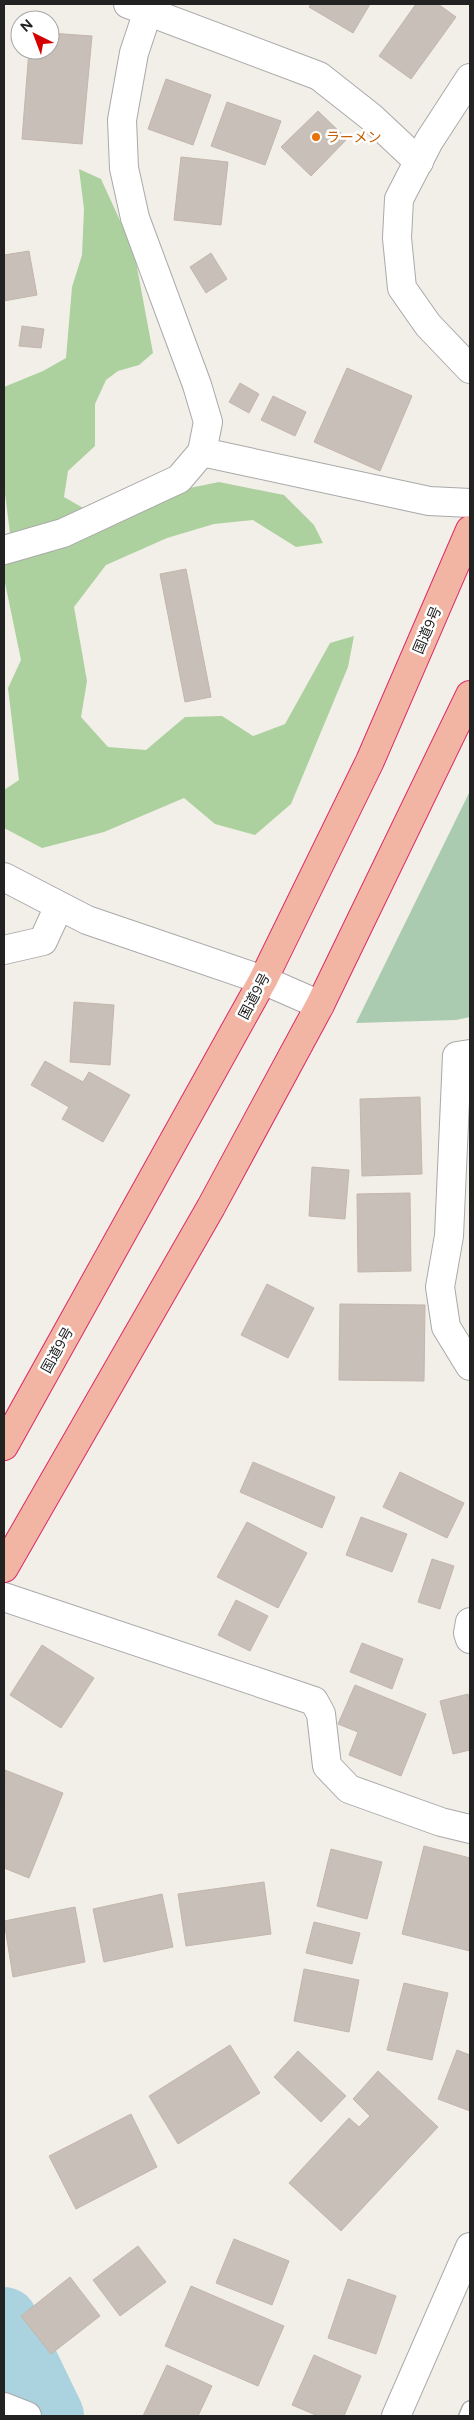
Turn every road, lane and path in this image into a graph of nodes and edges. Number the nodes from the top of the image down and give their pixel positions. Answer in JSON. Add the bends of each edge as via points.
{"nodes":[{"id":1,"x":138,"y":8,"type":"edge"},
{"id":2,"x":470,"y":78,"type":"edge"},
{"id":3,"x":419,"y":162,"type":"junction"},
{"id":4,"x":470,"y":369,"type":"edge"},
{"id":5,"x":202,"y":452,"type":"junction"},
{"id":6,"x":470,"y":503,"type":"edge"},
{"id":7,"x":470,"y":530,"type":"edge"},
{"id":8,"x":4,"y":550,"type":"edge"},
{"id":9,"x":470,"y":695,"type":"edge"},
{"id":10,"x":4,"y":877,"type":"edge"},
{"id":11,"x":59,"y":906,"type":"junction"},
{"id":12,"x":4,"y":950,"type":"edge"},
{"id":13,"x":263,"y":980,"type":"junction"},
{"id":14,"x":320,"y":1005,"type":"junction"},
{"id":15,"x":470,"y":1054,"type":"edge"},
{"id":16,"x":470,"y":1366,"type":"edge"},
{"id":17,"x":4,"y":1446,"type":"edge"},
{"id":18,"x":4,"y":1568,"type":"edge"},
{"id":19,"x":4,"y":1597,"type":"edge"},
{"id":20,"x":470,"y":1622,"type":"edge"},
{"id":21,"x":470,"y":1639,"type":"edge"},
{"id":22,"x":470,"y":1829,"type":"edge"},
{"id":23,"x":470,"y":2247,"type":"edge"},
{"id":24,"x":462,"y":2289,"type":"edge"},
{"id":25,"x":4,"y":2407,"type":"edge"},
{"id":26,"x":470,"y":2409,"type":"edge"},
{"id":27,"x":26,"y":2416,"type":"edge"},
{"id":28,"x":396,"y":2416,"type":"edge"},
{"id":29,"x":467,"y":2416,"type":"edge"}],
"edges":[{"from":1,"to":3,"type":"street","via":[[319,76],[371,117]]},
{"from":1,"to":5,"type":"street","via":[[122,120],[124,168],[135,218],[208,422]]},
{"from":2,"to":3,"type":"street"},
{"from":3,"to":4,"type":"street","via":[[400,199],[397,238],[402,288],[428,325]]},
{"from":5,"to":6,"type":"street","via":[[429,501]]},
{"from":5,"to":8,"type":"street","via":[[179,479],[63,533]]},
{"from":7,"to":13,"type":"highway","name":"国道9号","via":[[370,761]]},
{"from":9,"to":14,"type":"highway"},
{"from":10,"to":11,"type":"street"},
{"from":11,"to":12,"type":"street","via":[[43,941]]},
{"from":11,"to":13,"type":"street","via":[[87,920]]},
{"from":13,"to":14,"type":"street"},
{"from":13,"to":17,"type":"highway","name":"国道9号"},
{"from":14,"to":18,"type":"highway","via":[[211,1207]]},
{"from":15,"to":16,"type":"street","via":[[458,1056],[449,1236],[440,1287],[446,1327]]},
{"from":19,"to":22,"type":"street","via":[[314,1701],[321,1714],[327,1766],[349,1788],[441,1822]]},
{"from":20,"to":21,"type":"street"},
{"from":23,"to":24,"type":"street"},
{"from":24,"to":28,"type":"street"},
{"from":25,"to":27,"type":"street"},
{"from":26,"to":29,"type":"lane"}]}
